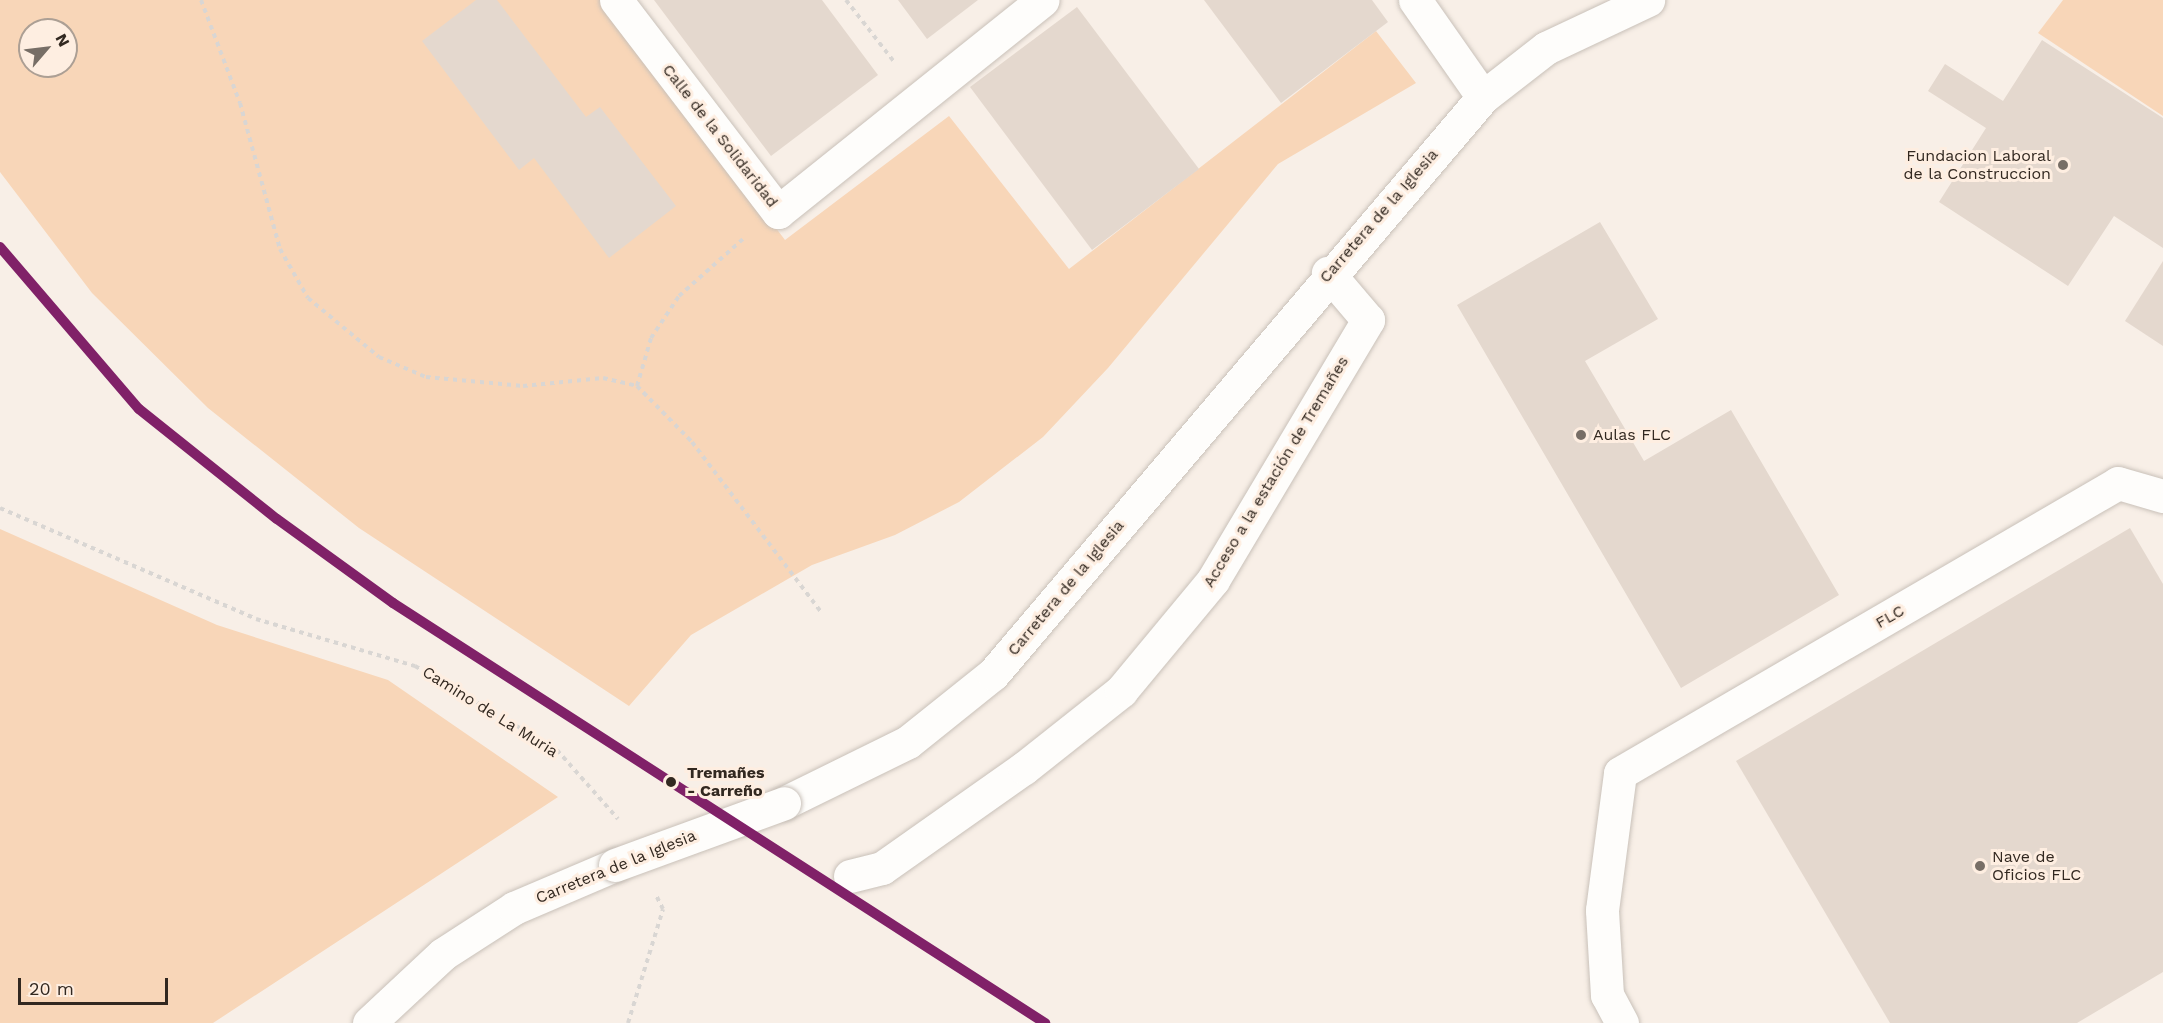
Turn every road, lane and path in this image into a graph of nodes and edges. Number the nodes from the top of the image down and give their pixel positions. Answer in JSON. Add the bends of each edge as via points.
{"nodes":[{"id":1,"x":201,"y":0,"type":"edge"},
{"id":2,"x":616,"y":0,"type":"edge"},
{"id":3,"x":846,"y":0,"type":"edge"},
{"id":4,"x":1043,"y":0,"type":"edge"},
{"id":5,"x":1415,"y":0,"type":"edge"},
{"id":6,"x":1648,"y":0,"type":"edge"},
{"id":7,"x":921,"y":97,"type":"junction"},
{"id":8,"x":1483,"y":97,"type":"junction"},
{"id":9,"x":777,"y":212,"type":"junction"},
{"id":10,"x":1328,"y":273,"type":"junction"},
{"id":11,"x":637,"y":386,"type":"junction"},
{"id":12,"x":2163,"y":496,"type":"edge"},
{"id":13,"x":0,"y":508,"type":"edge"},
{"id":14,"x":822,"y":613,"type":"dead end"},
{"id":15,"x":620,"y":823,"type":"dead end"},
{"id":16,"x":850,"y":876,"type":"dead end"},
{"id":17,"x":652,"y":887,"type":"dead end"},
{"id":18,"x":369,"y":1023,"type":"edge"},
{"id":19,"x":628,"y":1023,"type":"edge"},
{"id":20,"x":1622,"y":1023,"type":"edge"}],
"edges":[{"from":1,"to":11,"type":"path","via":[[240,104],[280,249],[308,298],[341,331],[379,357],[426,377],[523,386],[603,378]]},
{"from":2,"to":9,"type":"street","name":"Calle de la Solidaridad"},
{"from":3,"to":7,"type":"path"},
{"from":4,"to":7,"type":"street","name":"Calle de la Solidaridad"},
{"from":5,"to":8,"type":"street"},
{"from":6,"to":8,"type":"street","name":"Carretera de la Iglesia","via":[[1546,48]]},
{"from":7,"to":9,"type":"street","name":"Calle de la Solidaridad"},
{"from":8,"to":10,"type":"street","name":"Carretera de la Iglesia"},
{"from":9,"to":11,"type":"path","via":[[679,296],[651,338]]},
{"from":10,"to":16,"type":"street","name":"Acceso a la estación de Tremañes","via":[[1368,320],[1213,580],[1121,691],[1024,768],[882,868]]},
{"from":10,"to":18,"type":"street","name":"Carretera de la Iglesia","bridge":true,"via":[[993,674],[908,742],[784,803],[615,865],[514,909],[443,954]]},
{"from":11,"to":14,"type":"path","via":[[692,442]]},
{"from":12,"to":20,"type":"street","name":"FLC","via":[[2118,483],[1620,773],[1602,910],[1607,995]]},
{"from":13,"to":15,"type":"path","name":"Camino de La Muria","via":[[256,619],[415,666],[557,750]]},
{"from":17,"to":19,"type":"path","via":[[663,909]]}]}
